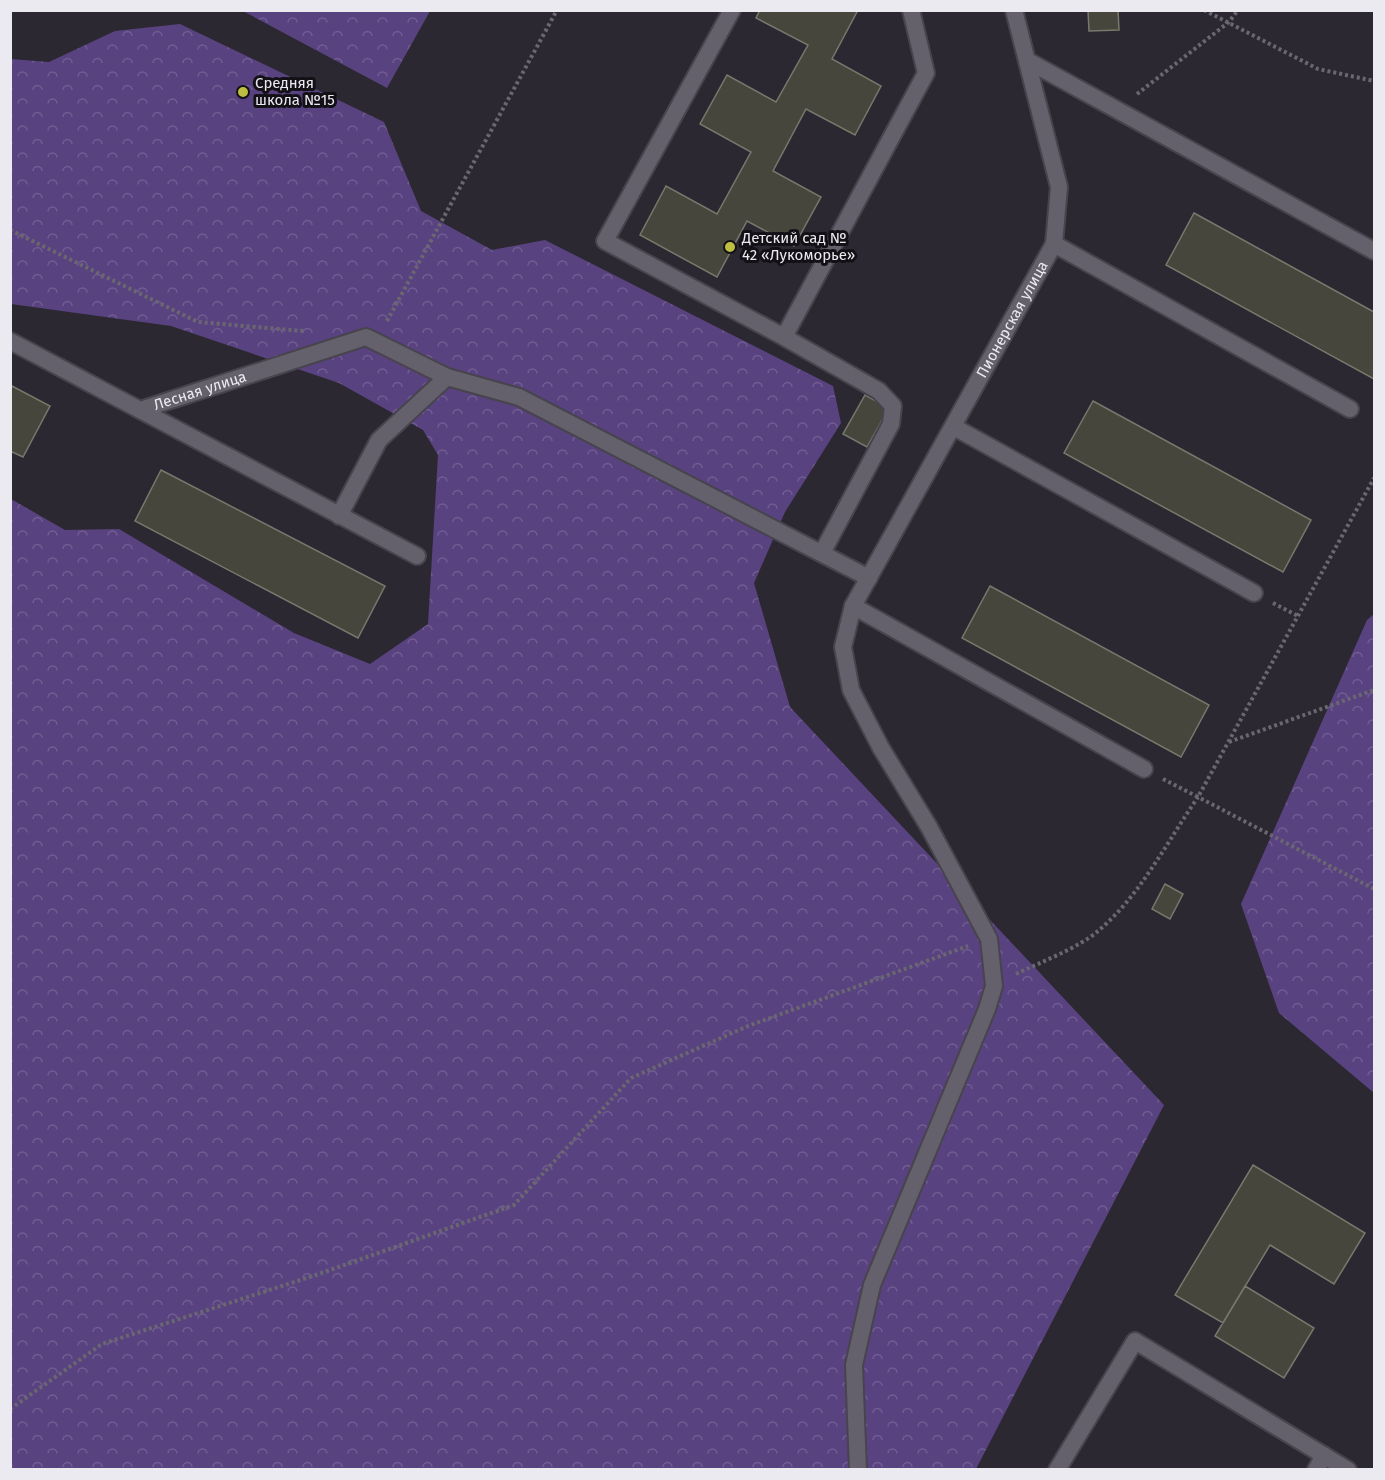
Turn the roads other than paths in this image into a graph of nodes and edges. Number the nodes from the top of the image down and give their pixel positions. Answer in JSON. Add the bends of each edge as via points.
{"nodes":[{"id":1,"x":732,"y":10,"type":"edge"},
{"id":2,"x":911,"y":10,"type":"edge"},
{"id":3,"x":1014,"y":10,"type":"edge"},
{"id":4,"x":1028,"y":60,"type":"junction"},
{"id":5,"x":1054,"y":244,"type":"junction"},
{"id":6,"x":1374,"y":250,"type":"edge"},
{"id":7,"x":784,"y":337,"type":"junction"},
{"id":8,"x":10,"y":341,"type":"edge"},
{"id":9,"x":447,"y":377,"type":"junction"},
{"id":10,"x":1350,"y":409,"type":"dead end"},
{"id":11,"x":140,"y":410,"type":"junction"},
{"id":12,"x":954,"y":427,"type":"junction"},
{"id":13,"x":339,"y":516,"type":"junction"},
{"id":14,"x":822,"y":554,"type":"junction"},
{"id":15,"x":417,"y":556,"type":"dead end"},
{"id":16,"x":869,"y":578,"type":"junction"},
{"id":17,"x":1254,"y":593,"type":"dead end"},
{"id":18,"x":853,"y":606,"type":"junction"},
{"id":19,"x":1144,"y":769,"type":"road end"},
{"id":20,"x":1320,"y":1462,"type":"edge"},
{"id":21,"x":858,"y":1470,"type":"edge"},
{"id":22,"x":1057,"y":1470,"type":"edge"},
{"id":23,"x":1348,"y":1470,"type":"edge"}],
"edges":[{"from":1,"to":7,"type":"street","via":[[605,241]]},
{"from":2,"to":7,"type":"street","via":[[926,73]]},
{"from":3,"to":4,"type":"street","name":"Пионерская улица"},
{"from":4,"to":5,"type":"street","name":"Пионерская улица","via":[[1059,187]]},
{"from":4,"to":6,"type":"street"},
{"from":5,"to":10,"type":"street"},
{"from":5,"to":12,"type":"street","name":"Пионерская улица"},
{"from":7,"to":14,"type":"street","via":[[879,391],[893,406],[891,424]]},
{"from":8,"to":11,"type":"street","name":"Лесная улица"},
{"from":9,"to":11,"type":"street","name":"Лесная улица","via":[[371,338]]},
{"from":9,"to":13,"type":"street","via":[[379,440]]},
{"from":9,"to":14,"type":"street","via":[[519,397]]},
{"from":11,"to":13,"type":"street"},
{"from":12,"to":16,"type":"street","name":"Пионерская улица"},
{"from":12,"to":17,"type":"street"},
{"from":13,"to":15,"type":"street"},
{"from":14,"to":16,"type":"street"},
{"from":16,"to":18,"type":"street","name":"Пионерская улица"},
{"from":18,"to":19,"type":"street"},
{"from":18,"to":21,"type":"street","name":"Пионерская улица","via":[[843,647],[851,690],[989,939],[994,986],[872,1285],[854,1365]]},
{"from":20,"to":22,"type":"street","via":[[1135,1341]]},
{"from":20,"to":23,"type":"street"}]}
